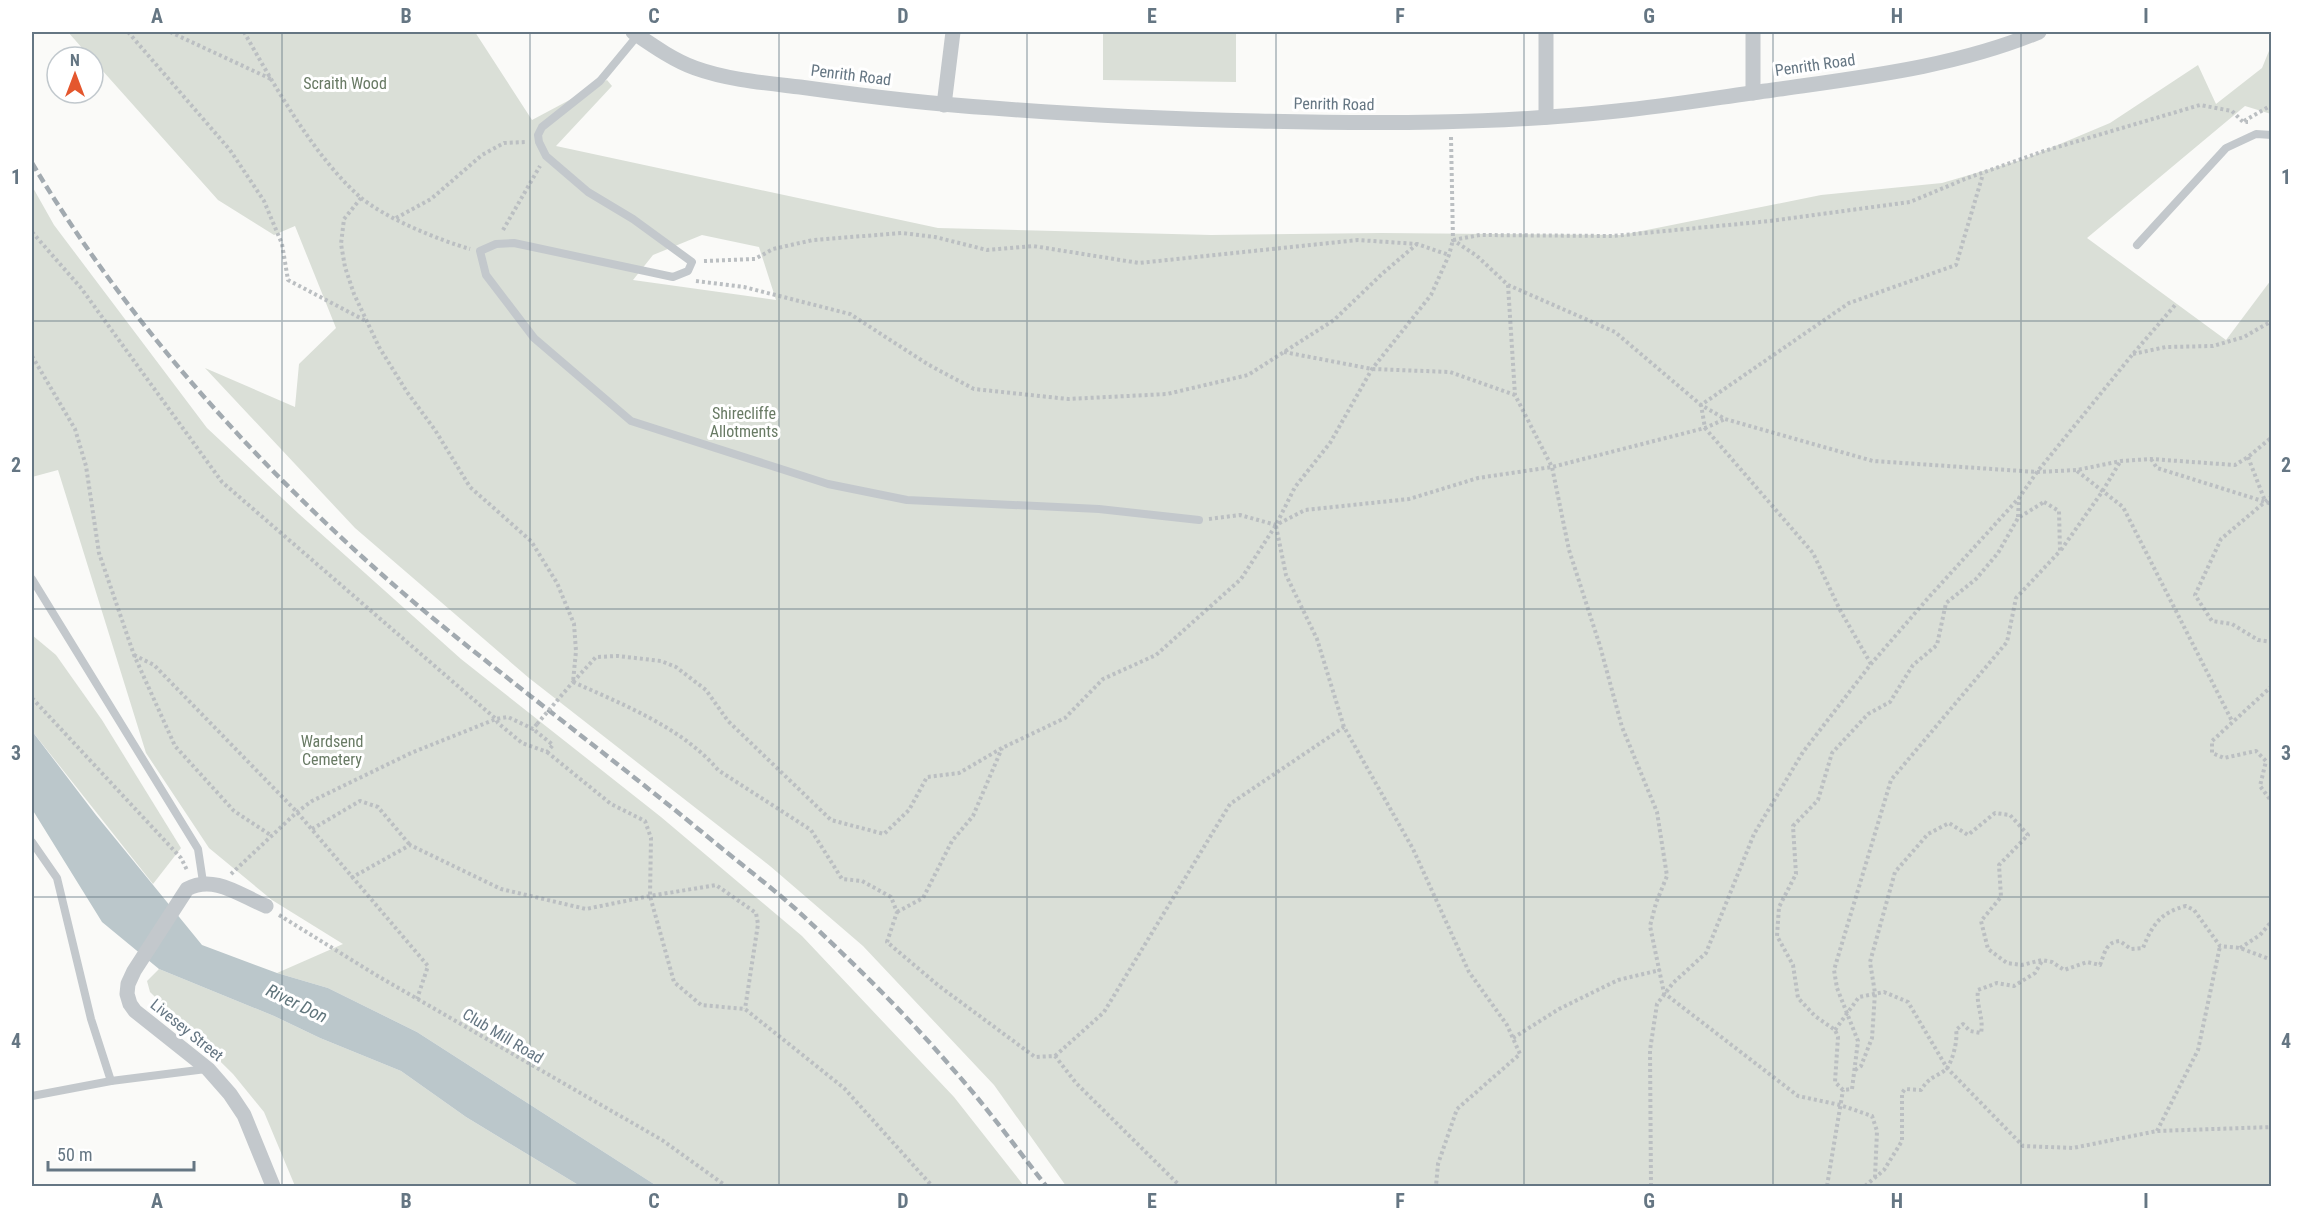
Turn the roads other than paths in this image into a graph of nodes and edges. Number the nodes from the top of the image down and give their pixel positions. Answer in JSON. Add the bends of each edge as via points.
{"nodes":[{"id":1,"x":953,"y":32,"type":"edge"},
{"id":2,"x":1546,"y":32,"type":"edge"},
{"id":3,"x":1753,"y":32,"type":"edge"},
{"id":4,"x":2038,"y":32,"type":"edge"},
{"id":5,"x":635,"y":33,"type":"edge"},
{"id":6,"x":1753,"y":93,"type":"junction"},
{"id":7,"x":944,"y":105,"type":"junction"},
{"id":8,"x":1546,"y":117,"type":"junction"},
{"id":9,"x":2271,"y":135,"type":"edge"},
{"id":10,"x":2137,"y":245,"type":"dead end"},
{"id":11,"x":1199,"y":520,"type":"road end"},
{"id":12,"x":32,"y":579,"type":"edge"},
{"id":13,"x":32,"y":842,"type":"edge"},
{"id":14,"x":199,"y":883,"type":"junction"},
{"id":15,"x":266,"y":906,"type":"road end"},
{"id":16,"x":208,"y":1069,"type":"junction"},
{"id":17,"x":111,"y":1081,"type":"junction"},
{"id":18,"x":32,"y":1096,"type":"edge"},
{"id":19,"x":273,"y":1186,"type":"edge"}],
"edges":[{"from":1,"to":7,"type":"street"},
{"from":2,"to":8,"type":"street"},
{"from":3,"to":6,"type":"street"},
{"from":4,"to":6,"type":"street","name":"Penrith Road","via":[[1945,62]]},
{"from":5,"to":7,"type":"street","name":"Penrith Road","via":[[694,68],[741,79]]},
{"from":5,"to":11,"type":"lane","via":[[600,81],[542,127],[539,142],[546,156],[588,192],[692,262],[688,271],[673,277],[514,243],[496,244],[480,251],[486,275],[534,338],[631,421],[828,484],[907,500],[1099,509]]},
{"from":6,"to":8,"type":"street","name":"Penrith Road"},
{"from":7,"to":8,"type":"street","name":"Penrith Road","via":[[1173,119],[1349,124]]},
{"from":9,"to":10,"type":"lane","via":[[2256,134],[2226,148]]},
{"from":12,"to":14,"type":"lane","via":[[198,849]]},
{"from":13,"to":17,"type":"lane","via":[[57,878],[91,1019]]},
{"from":14,"to":15,"type":"street","via":[[220,885]]},
{"from":14,"to":16,"type":"street","name":"Livesey Street","via":[[187,889],[177,902],[134,971],[127,994],[135,1011]]},
{"from":16,"to":17,"type":"lane"},
{"from":16,"to":19,"type":"street","name":"Livesey Street","via":[[243,1115]]},
{"from":17,"to":18,"type":"lane"}]}
